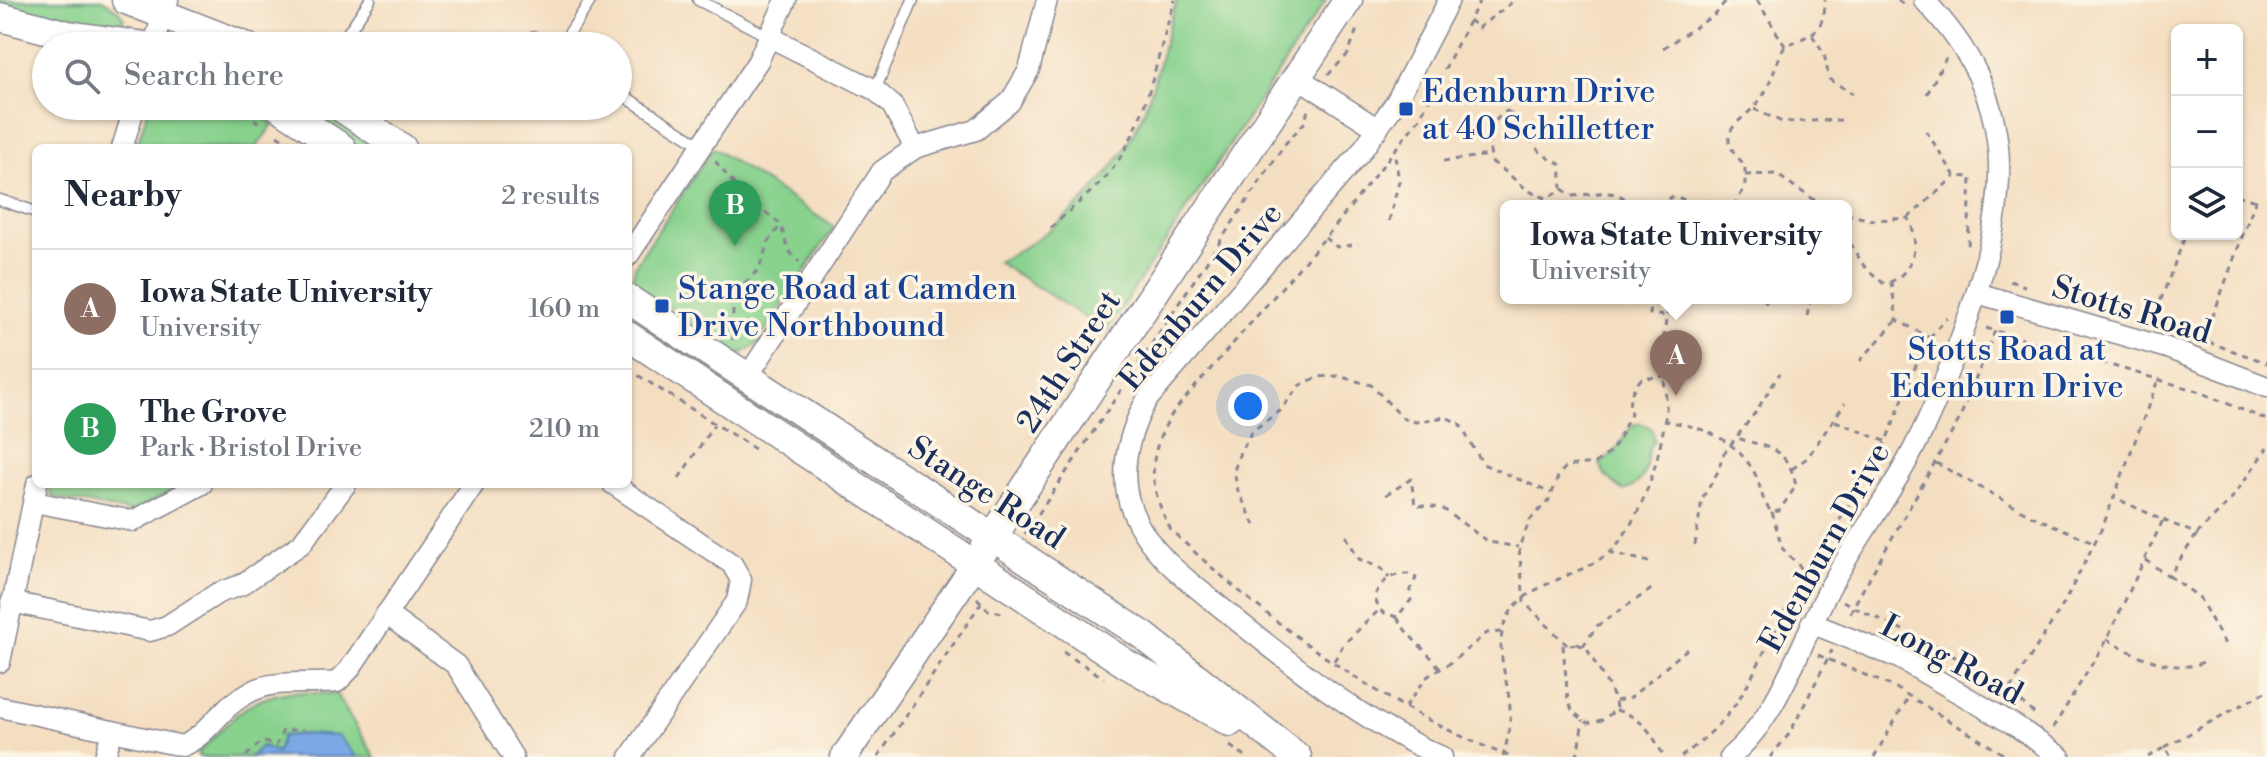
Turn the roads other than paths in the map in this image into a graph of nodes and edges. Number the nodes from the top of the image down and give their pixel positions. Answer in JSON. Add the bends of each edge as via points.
{"nodes":[{"id":1,"x":126,"y":0,"type":"edge"},
{"id":2,"x":370,"y":0,"type":"edge"},
{"id":3,"x":591,"y":0,"type":"edge"},
{"id":4,"x":698,"y":0,"type":"edge"},
{"id":5,"x":786,"y":0,"type":"edge"},
{"id":6,"x":913,"y":0,"type":"edge"},
{"id":7,"x":1047,"y":0,"type":"edge"},
{"id":8,"x":1449,"y":0,"type":"edge"},
{"id":9,"x":166,"y":7,"type":"edge"},
{"id":10,"x":1919,"y":7,"type":"edge"},
{"id":11,"x":1353,"y":12,"type":"edge"},
{"id":12,"x":0,"y":17,"type":"edge"},
{"id":13,"x":57,"y":32,"type":"edge"},
{"id":14,"x":158,"y":32,"type":"edge"},
{"id":15,"x":217,"y":32,"type":"edge"},
{"id":16,"x":348,"y":32,"type":"edge"},
{"id":17,"x":570,"y":32,"type":"edge"},
{"id":18,"x":770,"y":37,"type":"junction"},
{"id":19,"x":1311,"y":78,"type":"junction"},
{"id":20,"x":875,"y":90,"type":"junction"},
{"id":21,"x":632,"y":102,"type":"edge"},
{"id":22,"x":131,"y":120,"type":"edge"},
{"id":23,"x":299,"y":120,"type":"edge"},
{"id":24,"x":360,"y":120,"type":"edge"},
{"id":25,"x":1378,"y":129,"type":"junction"},
{"id":26,"x":123,"y":144,"type":"edge"},
{"id":27,"x":336,"y":144,"type":"edge"},
{"id":28,"x":396,"y":144,"type":"edge"},
{"id":29,"x":700,"y":148,"type":"junction"},
{"id":30,"x":915,"y":148,"type":"junction"},
{"id":31,"x":0,"y":200,"type":"edge"},
{"id":32,"x":32,"y":211,"type":"edge"},
{"id":33,"x":632,"y":250,"type":"edge"},
{"id":34,"x":1977,"y":293,"type":"junction"},
{"id":35,"x":632,"y":302,"type":"edge"},
{"id":36,"x":632,"y":339,"type":"edge"},
{"id":37,"x":748,"y":376,"type":"junction"},
{"id":38,"x":2267,"y":387,"type":"edge"},
{"id":39,"x":195,"y":488,"type":"edge"},
{"id":40,"x":343,"y":488,"type":"edge"},
{"id":41,"x":471,"y":488,"type":"edge"},
{"id":42,"x":619,"y":488,"type":"edge"},
{"id":43,"x":36,"y":493,"type":"edge"},
{"id":44,"x":993,"y":537,"type":"junction"},
{"id":45,"x":975,"y":564,"type":"junction"},
{"id":46,"x":11,"y":602,"type":"junction"},
{"id":47,"x":386,"y":614,"type":"junction"},
{"id":48,"x":1811,"y":623,"type":"junction"},
{"id":49,"x":0,"y":662,"type":"edge"},
{"id":50,"x":0,"y":707,"type":"edge"},
{"id":51,"x":112,"y":731,"type":"junction"},
{"id":52,"x":1416,"y":752,"type":"edge"},
{"id":53,"x":105,"y":757,"type":"edge"},
{"id":54,"x":513,"y":757,"type":"edge"},
{"id":55,"x":630,"y":757,"type":"edge"},
{"id":56,"x":844,"y":757,"type":"edge"},
{"id":57,"x":1296,"y":757,"type":"edge"},
{"id":58,"x":1442,"y":757,"type":"edge"},
{"id":59,"x":1730,"y":757,"type":"edge"},
{"id":60,"x":2060,"y":757,"type":"edge"}],
"edges":[{"from":1,"to":9,"type":"main road"},
{"from":2,"to":16,"type":"lane"},
{"from":3,"to":17,"type":"lane"},
{"from":4,"to":18,"type":"lane"},
{"from":5,"to":18,"type":"street"},
{"from":6,"to":20,"type":"lane"},
{"from":7,"to":30,"type":"street","via":[[1029,70],[1010,102],[976,130]]},
{"from":8,"to":25,"type":"street","name":"Edenburn Drive"},
{"from":9,"to":14,"type":"street"},
{"from":9,"to":15,"type":"main road"},
{"from":10,"to":34,"type":"street","name":"Edenburn Drive","via":[[1943,20],[1967,56],[1994,121],[2002,173],[1998,212]]},
{"from":11,"to":19,"type":"main road","name":"24th Street"},
{"from":12,"to":13,"type":"main road"},
{"from":18,"to":20,"type":"street"},
{"from":18,"to":29,"type":"street"},
{"from":19,"to":25,"type":"street"},
{"from":19,"to":44,"type":"main road","name":"24th Street"},
{"from":20,"to":30,"type":"street","via":[[892,105]]},
{"from":21,"to":29,"type":"lane"},
{"from":22,"to":26,"type":"street"},
{"from":23,"to":27,"type":"main road"},
{"from":24,"to":28,"type":"main road"},
{"from":25,"to":52,"type":"street","name":"Edenburn Drive","via":[[1146,401],[1132,429],[1126,487],[1132,512],[1164,560],[1301,672]]},
{"from":29,"to":33,"type":"street"},
{"from":30,"to":37,"type":"street","via":[[882,171]]},
{"from":31,"to":32,"type":"lane"},
{"from":34,"to":38,"type":"street","name":"Stotts Road","via":[[2167,348]]},
{"from":34,"to":48,"type":"street","name":"Edenburn Drive","via":[[1913,451]]},
{"from":35,"to":37,"type":"main road","name":"Stange Road"},
{"from":36,"to":45,"type":"main road","name":"Stange Road"},
{"from":37,"to":44,"type":"main road","name":"Stange Road"},
{"from":39,"to":43,"type":"street","via":[[133,521]]},
{"from":40,"to":46,"type":"street","via":[[301,544],[167,626],[150,631]]},
{"from":41,"to":47,"type":"street"},
{"from":42,"to":55,"type":"street","via":[[732,564],[741,580],[737,601]]},
{"from":43,"to":46,"type":"street"},
{"from":44,"to":45,"type":"main road","name":"24th Street"},
{"from":44,"to":57,"type":"main road","name":"Stange Road","via":[[1144,636]]},
{"from":45,"to":56,"type":"street","name":"24th Street"},
{"from":45,"to":57,"type":"main road","name":"Stange Road","via":[[1128,665]]},
{"from":46,"to":49,"type":"street"},
{"from":47,"to":51,"type":"street","via":[[337,682],[296,680],[262,687],[233,703],[198,740],[182,746]]},
{"from":47,"to":54,"type":"street","via":[[456,665]]},
{"from":48,"to":59,"type":"street","name":"Edenburn Drive","via":[[1764,719]]},
{"from":48,"to":60,"type":"street","name":"Long Road","via":[[1899,658],[2047,738]]},
{"from":50,"to":51,"type":"street"},
{"from":51,"to":53,"type":"street"},
{"from":52,"to":58,"type":"street","name":"Edenburn Drive"}]}
